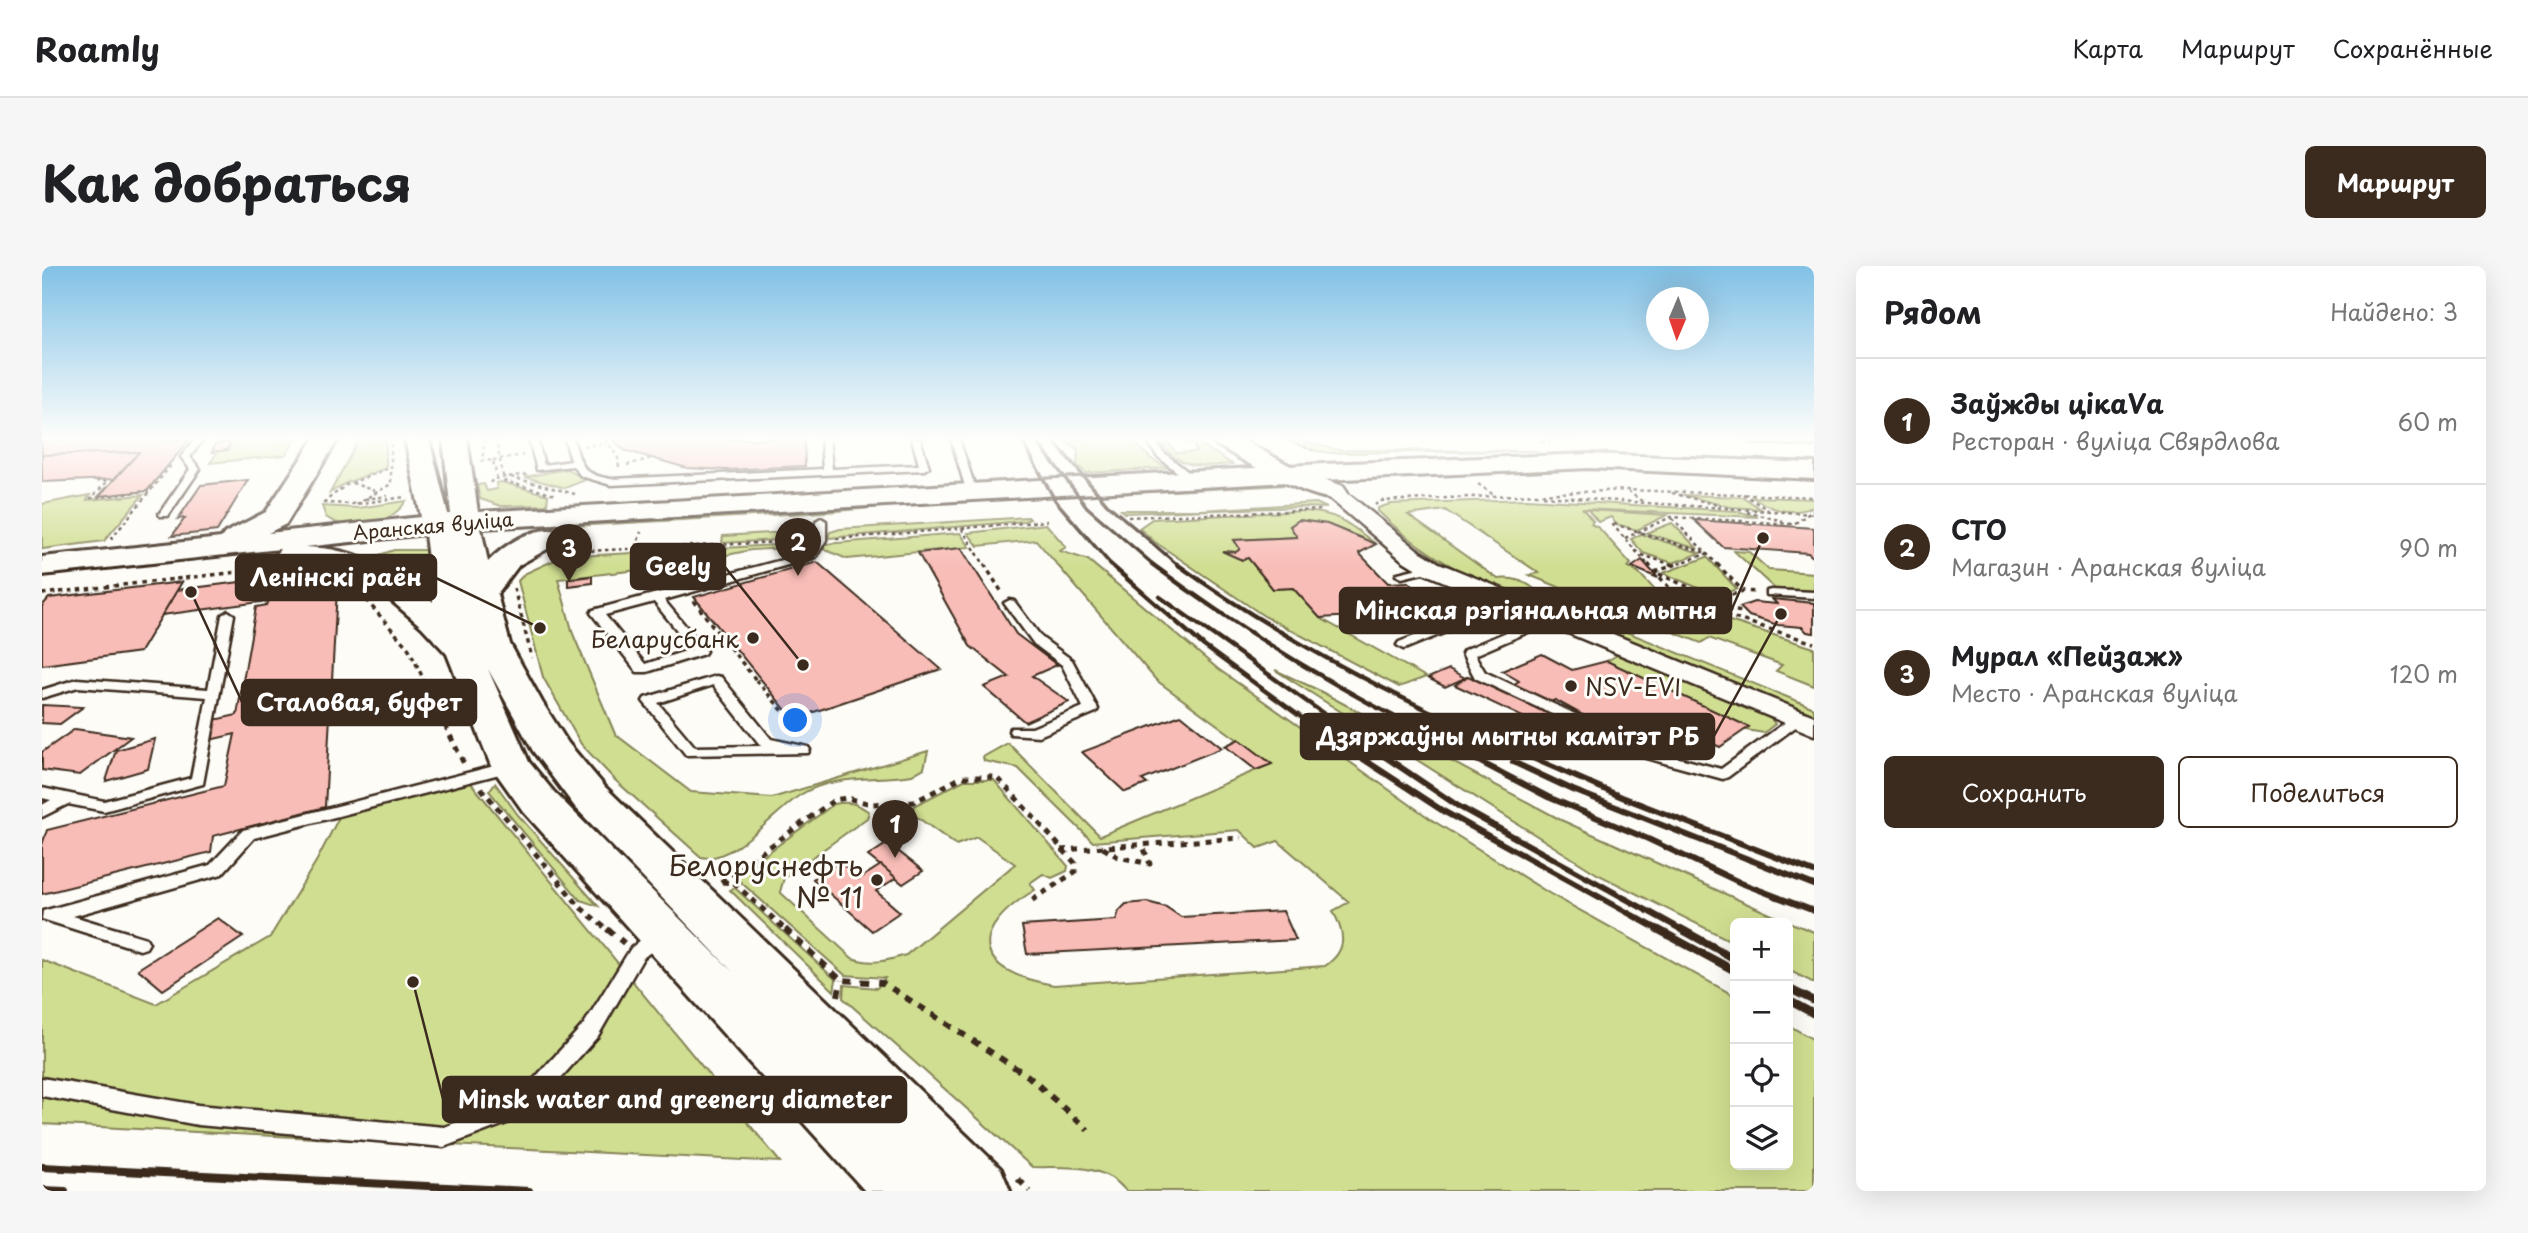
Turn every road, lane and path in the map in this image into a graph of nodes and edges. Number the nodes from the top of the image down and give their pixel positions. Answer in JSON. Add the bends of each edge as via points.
{"nodes":[{"id":1,"x":107,"y":482,"type":"edge"},
{"id":2,"x":158,"y":482,"type":"edge"},
{"id":3,"x":186,"y":482,"type":"edge"},
{"id":4,"x":299,"y":482,"type":"edge"},
{"id":5,"x":324,"y":482,"type":"edge"},
{"id":6,"x":391,"y":482,"type":"edge"},
{"id":7,"x":434,"y":482,"type":"edge"},
{"id":8,"x":454,"y":482,"type":"edge"},
{"id":9,"x":965,"y":482,"type":"edge"},
{"id":10,"x":1185,"y":482,"type":"edge"},
{"id":11,"x":1323,"y":482,"type":"edge"},
{"id":12,"x":1325,"y":482,"type":"joint"},
{"id":13,"x":1328,"y":482,"type":"edge"},
{"id":14,"x":1595,"y":482,"type":"edge"},
{"id":15,"x":1750,"y":482,"type":"edge"},
{"id":16,"x":351,"y":483,"type":"joint"},
{"id":17,"x":1814,"y":484,"type":"edge"},
{"id":18,"x":1486,"y":490,"type":"junction"},
{"id":19,"x":1627,"y":490,"type":"junction"},
{"id":20,"x":150,"y":491,"type":"junction"},
{"id":21,"x":375,"y":491,"type":"junction"},
{"id":22,"x":1665,"y":491,"type":"junction"},
{"id":23,"x":1742,"y":493,"type":"junction"},
{"id":24,"x":1521,"y":495,"type":"junction"},
{"id":25,"x":388,"y":496,"type":"dead end"},
{"id":26,"x":404,"y":497,"type":"dead end"},
{"id":27,"x":1814,"y":497,"type":"edge"},
{"id":28,"x":361,"y":500,"type":"junction"},
{"id":29,"x":1645,"y":503,"type":"junction"},
{"id":30,"x":1375,"y":506,"type":"dead end"},
{"id":31,"x":1735,"y":509,"type":"junction"},
{"id":32,"x":971,"y":511,"type":"junction"},
{"id":33,"x":1769,"y":511,"type":"junction"},
{"id":34,"x":1814,"y":512,"type":"edge"},
{"id":35,"x":164,"y":514,"type":"dead end"},
{"id":36,"x":1807,"y":514,"type":"junction"},
{"id":37,"x":1128,"y":517,"type":"dead end"},
{"id":38,"x":1671,"y":517,"type":"junction"},
{"id":39,"x":356,"y":518,"type":"junction"},
{"id":40,"x":1047,"y":521,"type":"dead end"},
{"id":41,"x":1794,"y":524,"type":"junction"},
{"id":42,"x":1798,"y":527,"type":"dead end"},
{"id":43,"x":453,"y":532,"type":"junction"},
{"id":44,"x":1638,"y":532,"type":"junction"},
{"id":45,"x":820,"y":534,"type":"junction"},
{"id":46,"x":1625,"y":538,"type":"junction"},
{"id":47,"x":639,"y":540,"type":"junction"},
{"id":48,"x":554,"y":544,"type":"junction"},
{"id":49,"x":106,"y":545,"type":"dead end"},
{"id":50,"x":203,"y":548,"type":"junction"},
{"id":51,"x":1639,"y":554,"type":"junction"},
{"id":52,"x":1707,"y":554,"type":"junction"},
{"id":53,"x":281,"y":560,"type":"junction"},
{"id":54,"x":1674,"y":565,"type":"junction"},
{"id":55,"x":42,"y":566,"type":"edge"},
{"id":56,"x":1431,"y":568,"type":"junction"},
{"id":57,"x":1655,"y":572,"type":"junction"},
{"id":58,"x":1402,"y":575,"type":"dead end"},
{"id":59,"x":512,"y":579,"type":"dead end"},
{"id":60,"x":42,"y":580,"type":"edge"},
{"id":61,"x":686,"y":590,"type":"junction"},
{"id":62,"x":1743,"y":591,"type":"junction"},
{"id":63,"x":1771,"y":593,"type":"joint"},
{"id":64,"x":42,"y":594,"type":"edge"},
{"id":65,"x":480,"y":595,"type":"junction"},
{"id":66,"x":1565,"y":596,"type":"joint"},
{"id":67,"x":1814,"y":596,"type":"edge"},
{"id":68,"x":657,"y":598,"type":"junction"},
{"id":69,"x":1719,"y":600,"type":"junction"},
{"id":70,"x":1683,"y":602,"type":"junction"},
{"id":71,"x":1010,"y":603,"type":"joint"},
{"id":72,"x":1698,"y":607,"type":"junction"},
{"id":73,"x":1533,"y":610,"type":"junction"},
{"id":74,"x":1689,"y":610,"type":"junction"},
{"id":75,"x":1745,"y":612,"type":"dead end"},
{"id":76,"x":228,"y":615,"type":"dead end"},
{"id":77,"x":1814,"y":643,"type":"edge"},
{"id":78,"x":1403,"y":645,"type":"dead end"},
{"id":79,"x":463,"y":651,"type":"junction"},
{"id":80,"x":534,"y":664,"type":"dead end"},
{"id":81,"x":214,"y":693,"type":"junction"},
{"id":82,"x":42,"y":694,"type":"edge"},
{"id":83,"x":1806,"y":723,"type":"edge"},
{"id":84,"x":1016,"y":731,"type":"dead end"},
{"id":85,"x":805,"y":745,"type":"junction"},
{"id":86,"x":511,"y":766,"type":"junction"},
{"id":87,"x":42,"y":793,"type":"edge"},
{"id":88,"x":66,"y":798,"type":"junction"},
{"id":89,"x":42,"y":812,"type":"edge"},
{"id":90,"x":1241,"y":838,"type":"dead end"},
{"id":91,"x":1142,"y":844,"type":"junction"},
{"id":92,"x":1101,"y":847,"type":"junction"},
{"id":93,"x":1061,"y":850,"type":"junction"},
{"id":94,"x":1028,"y":902,"type":"dead end"},
{"id":95,"x":46,"y":915,"type":"edge"},
{"id":96,"x":662,"y":933,"type":"junction"},
{"id":97,"x":140,"y":943,"type":"dead end"},
{"id":98,"x":841,"y":980,"type":"junction"},
{"id":99,"x":837,"y":1000,"type":"dead end"},
{"id":100,"x":42,"y":1087,"type":"edge"},
{"id":101,"x":1088,"y":1130,"type":"dead end"},
{"id":102,"x":906,"y":1191,"type":"edge"},
{"id":103,"x":979,"y":1191,"type":"edge"}],
"edges":[{"from":1,"to":20,"type":"path","via":[[91,498]]},
{"from":2,"to":20,"type":"path"},
{"from":3,"to":35,"type":"lane"},
{"from":4,"to":50,"type":"main road","via":[[276,518],[240,537]]},
{"from":5,"to":39,"type":"main road","via":[[312,504],[312,518],[328,528]]},
{"from":6,"to":21,"type":"path"},
{"from":7,"to":43,"type":"main road"},
{"from":8,"to":43,"type":"main road"},
{"from":9,"to":32,"type":"lane"},
{"from":10,"to":32,"type":"main road","name":"Аранская вуліца"},
{"from":11,"to":32,"type":"main road","name":"Аранская вуліца"},
{"from":12,"to":37,"type":"path"},
{"from":12,"to":56,"type":"street"},
{"from":13,"to":18,"type":"main road"},
{"from":14,"to":18,"type":"main road"},
{"from":15,"to":17,"type":"main road"},
{"from":16,"to":21,"type":"path"},
{"from":16,"to":39,"type":"path","via":[[323,503]]},
{"from":18,"to":24,"type":"path"},
{"from":18,"to":30,"type":"path","via":[[1380,501]]},
{"from":19,"to":22,"type":"path"},
{"from":19,"to":24,"type":"path"},
{"from":19,"to":29,"type":"path"},
{"from":20,"to":49,"type":"path"},
{"from":21,"to":28,"type":"path"},
{"from":22,"to":23,"type":"path"},
{"from":22,"to":31,"type":"path"},
{"from":23,"to":27,"type":"path"},
{"from":23,"to":33,"type":"path"},
{"from":24,"to":29,"type":"path"},
{"from":25,"to":28,"type":"path"},
{"from":26,"to":39,"type":"path"},
{"from":28,"to":39,"type":"path"},
{"from":29,"to":31,"type":"path"},
{"from":31,"to":33,"type":"path"},
{"from":31,"to":41,"type":"path"},
{"from":32,"to":40,"type":"path"},
{"from":32,"to":43,"type":"main road","name":"Аранская вуліца"},
{"from":32,"to":45,"type":"main road","name":"Аранская вуліца"},
{"from":32,"to":45,"type":"path"},
{"from":32,"to":71,"type":"path"},
{"from":33,"to":36,"type":"path"},
{"from":34,"to":36,"type":"path"},
{"from":36,"to":41,"type":"path"},
{"from":38,"to":41,"type":"path"},
{"from":38,"to":44,"type":"path"},
{"from":38,"to":52,"type":"path"},
{"from":39,"to":43,"type":"main road","name":"Аранская вуліца"},
{"from":39,"to":50,"type":"main road","name":"Аранская вуліца"},
{"from":41,"to":42,"type":"path"},
{"from":43,"to":48,"type":"main road","name":"Аранская вуліца"},
{"from":43,"to":53,"type":"main road","name":"Аранская вуліца"},
{"from":43,"to":65,"type":"main road"},
{"from":43,"to":79,"type":"main road","via":[[449,603]]},
{"from":44,"to":46,"type":"path"},
{"from":44,"to":46,"type":"path","via":[[1612,524]]},
{"from":44,"to":52,"type":"path"},
{"from":45,"to":47,"type":"main road","name":"Аранская вуліца"},
{"from":45,"to":47,"type":"path"},
{"from":45,"to":61,"type":"lane","via":[[816,551],[797,564]]},
{"from":46,"to":51,"type":"path"},
{"from":47,"to":48,"type":"main road","name":"Аранская вуліца"},
{"from":47,"to":48,"type":"path"},
{"from":48,"to":65,"type":"main road","via":[[508,557]]},
{"from":50,"to":55,"type":"main road","name":"Аранская вуліца"},
{"from":51,"to":54,"type":"path"},
{"from":51,"to":57,"type":"path"},
{"from":52,"to":54,"type":"path"},
{"from":52,"to":62,"type":"path"},
{"from":53,"to":60,"type":"main road","name":"Аранская вуліца"},
{"from":53,"to":64,"type":"path"},
{"from":53,"to":79,"type":"main road","via":[[317,556],[354,564],[420,606]]},
{"from":54,"to":57,"type":"path"},
{"from":56,"to":58,"type":"lane"},
{"from":56,"to":73,"type":"street"},
{"from":57,"to":69,"type":"path"},
{"from":57,"to":70,"type":"path"},
{"from":59,"to":80,"type":"path"},
{"from":61,"to":68,"type":"lane"},
{"from":61,"to":85,"type":"path"},
{"from":62,"to":63,"type":"path"},
{"from":62,"to":69,"type":"path"},
{"from":63,"to":67,"type":"lane"},
{"from":65,"to":103,"type":"main road","via":[[493,644],[523,702],[553,751],[590,797]]},
{"from":66,"to":73,"type":"lane"},
{"from":66,"to":74,"type":"path","via":[[1592,597],[1654,622]]},
{"from":68,"to":68,"type":"lane","via":[[597,613],[642,669],[699,651]]},
{"from":69,"to":72,"type":"path"},
{"from":70,"to":72,"type":"path"},
{"from":70,"to":74,"type":"path"},
{"from":71,"to":84,"type":"lane","via":[[1038,641],[1067,663],[1091,709],[1034,733]]},
{"from":72,"to":74,"type":"path"},
{"from":72,"to":75,"type":"path"},
{"from":72,"to":77,"type":"path"},
{"from":73,"to":78,"type":"lane"},
{"from":73,"to":83,"type":"street"},
{"from":73,"to":83,"type":"lane","via":[[1468,653],[1480,675],[1651,755],[1723,774]]},
{"from":76,"to":81,"type":"lane"},
{"from":79,"to":86,"type":"main road"},
{"from":81,"to":82,"type":"lane","via":[[76,683]]},
{"from":81,"to":88,"type":"lane","via":[[198,781],[104,806]]},
{"from":85,"to":85,"type":"lane","via":[[766,743],[716,680],[650,701],[691,752]]},
{"from":86,"to":95,"type":"lane","via":[[250,834],[216,870]]},
{"from":86,"to":96,"type":"main road"},
{"from":87,"to":88,"type":"lane"},
{"from":88,"to":89,"type":"lane"},
{"from":90,"to":91,"type":"path"},
{"from":91,"to":92,"type":"path"},
{"from":91,"to":92,"type":"path","via":[[1150,864],[1118,857]]},
{"from":92,"to":93,"type":"path"},
{"from":93,"to":94,"type":"path","via":[[1075,863],[1075,872]]},
{"from":93,"to":98,"type":"path","via":[[997,777],[962,777],[914,802],[834,800],[721,882],[734,883]]},
{"from":95,"to":97,"type":"lane"},
{"from":96,"to":100,"type":"lane","via":[[637,953],[591,1030],[521,1108],[444,1137],[198,1115]]},
{"from":96,"to":102,"type":"main road"},
{"from":98,"to":99,"type":"path"},
{"from":98,"to":101,"type":"path","via":[[883,983],[1028,1076]]}]}
